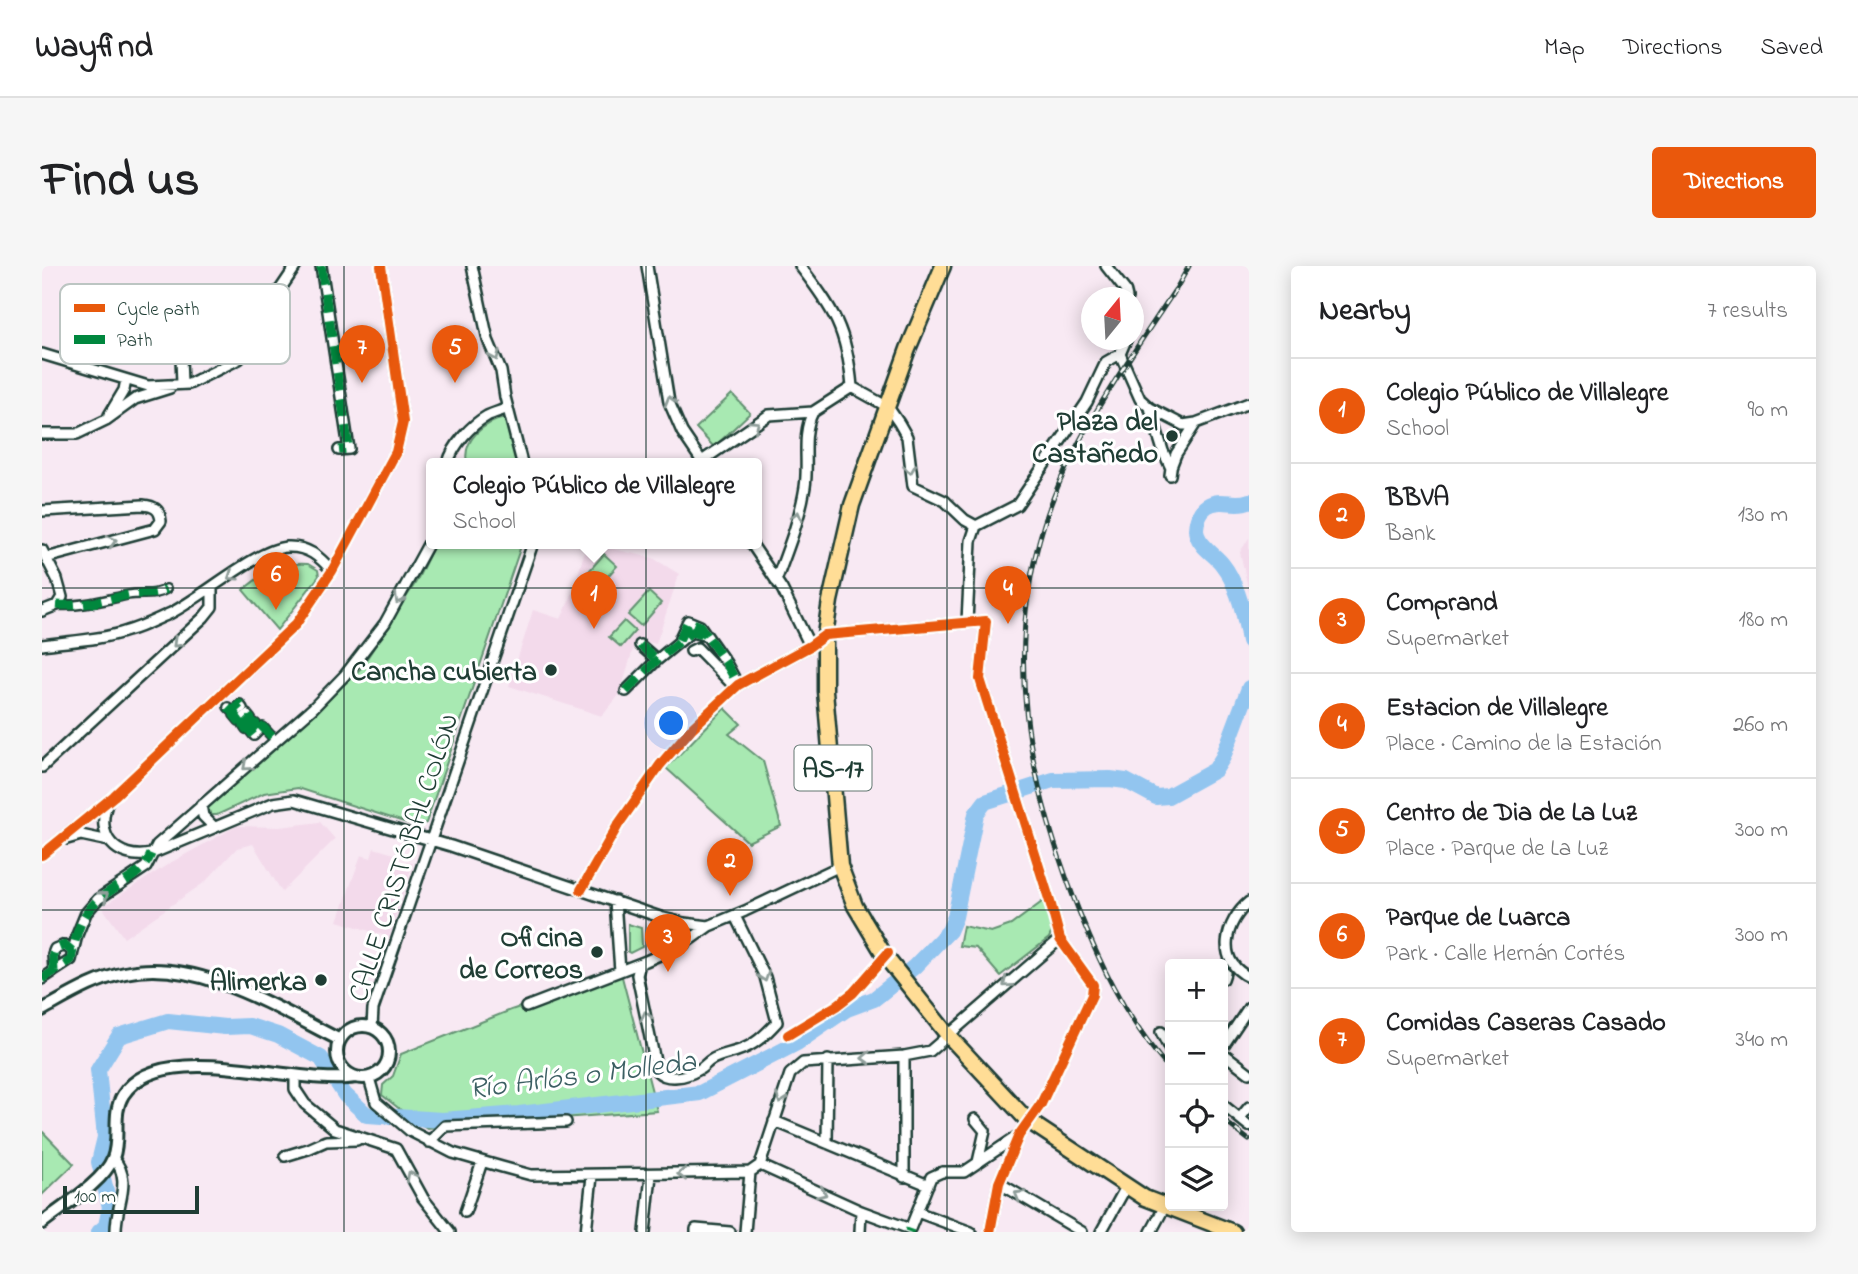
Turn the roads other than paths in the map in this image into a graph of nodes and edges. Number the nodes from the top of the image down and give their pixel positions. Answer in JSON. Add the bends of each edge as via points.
{"nodes":[{"id":1,"x":296,"y":266,"type":"edge"},
{"id":2,"x":321,"y":266,"type":"edge"},
{"id":3,"x":381,"y":266,"type":"edge"},
{"id":4,"x":472,"y":266,"type":"edge"},
{"id":5,"x":648,"y":266,"type":"edge"},
{"id":6,"x":800,"y":266,"type":"edge"},
{"id":7,"x":943,"y":266,"type":"edge"},
{"id":8,"x":1106,"y":266,"type":"edge"},
{"id":9,"x":284,"y":284,"type":"edge"},
{"id":10,"x":1123,"y":287,"type":"edge"},
{"id":11,"x":1122,"y":350,"type":"edge"},
{"id":12,"x":42,"y":354,"type":"edge"},
{"id":13,"x":1120,"y":354,"type":"junction"},
{"id":14,"x":60,"y":359,"type":"edge"},
{"id":15,"x":80,"y":364,"type":"edge"},
{"id":16,"x":181,"y":364,"type":"edge"},
{"id":17,"x":229,"y":364,"type":"edge"},
{"id":18,"x":126,"y":380,"type":"junction"},
{"id":19,"x":182,"y":384,"type":"junction"},
{"id":20,"x":852,"y":387,"type":"junction"},
{"id":21,"x":1249,"y":403,"type":"edge"},
{"id":22,"x":888,"y":407,"type":"junction"},
{"id":23,"x":508,"y":408,"type":"junction"},
{"id":24,"x":1150,"y":408,"type":"junction"},
{"id":25,"x":813,"y":412,"type":"junction"},
{"id":26,"x":106,"y":420,"type":"junction"},
{"id":27,"x":1196,"y":423,"type":"junction"},
{"id":28,"x":42,"y":434,"type":"edge"},
{"id":29,"x":344,"y":449,"type":"dead end"},
{"id":30,"x":455,"y":458,"type":"edge"},
{"id":31,"x":521,"y":458,"type":"edge"},
{"id":32,"x":698,"y":458,"type":"edge"},
{"id":33,"x":707,"y":458,"type":"edge"},
{"id":34,"x":42,"y":511,"type":"edge"},
{"id":35,"x":976,"y":526,"type":"junction"},
{"id":36,"x":426,"y":548,"type":"edge"},
{"id":37,"x":531,"y":549,"type":"edge"},
{"id":38,"x":755,"y":549,"type":"edge"},
{"id":39,"x":342,"y":552,"type":"junction"},
{"id":40,"x":318,"y":555,"type":"junction"},
{"id":41,"x":45,"y":559,"type":"edge"},
{"id":42,"x":332,"y":571,"type":"junction"},
{"id":43,"x":776,"y":581,"type":"junction"},
{"id":44,"x":166,"y":589,"type":"dead end"},
{"id":45,"x":212,"y":589,"type":"junction"},
{"id":46,"x":57,"y":605,"type":"junction"},
{"id":47,"x":42,"y":611,"type":"edge"},
{"id":48,"x":967,"y":622,"type":"junction"},
{"id":49,"x":825,"y":635,"type":"junction"},
{"id":50,"x":42,"y":645,"type":"edge"},
{"id":51,"x":640,"y":645,"type":"dead end"},
{"id":52,"x":810,"y":646,"type":"junction"},
{"id":53,"x":691,"y":651,"type":"dead end"},
{"id":54,"x":657,"y":660,"type":"junction"},
{"id":55,"x":736,"y":686,"type":"junction"},
{"id":56,"x":626,"y":691,"type":"dead end"},
{"id":57,"x":228,"y":707,"type":"dead end"},
{"id":58,"x":276,"y":741,"type":"junction"},
{"id":59,"x":42,"y":767,"type":"edge"},
{"id":60,"x":109,"y":800,"type":"junction"},
{"id":61,"x":201,"y":805,"type":"junction"},
{"id":62,"x":214,"y":827,"type":"junction"},
{"id":63,"x":61,"y":841,"type":"junction"},
{"id":64,"x":109,"y":841,"type":"junction"},
{"id":65,"x":430,"y":841,"type":"junction"},
{"id":66,"x":151,"y":854,"type":"junction"},
{"id":67,"x":42,"y":855,"type":"edge"},
{"id":68,"x":840,"y":866,"type":"junction"},
{"id":69,"x":582,"y":890,"type":"junction"},
{"id":70,"x":615,"y":901,"type":"junction"},
{"id":71,"x":1249,"y":902,"type":"edge"},
{"id":72,"x":735,"y":916,"type":"junction"},
{"id":73,"x":684,"y":923,"type":"junction"},
{"id":74,"x":709,"y":926,"type":"junction"},
{"id":75,"x":1060,"y":939,"type":"junction"},
{"id":76,"x":684,"y":944,"type":"junction"},
{"id":77,"x":72,"y":951,"type":"junction"},
{"id":78,"x":640,"y":964,"type":"junction"},
{"id":79,"x":54,"y":971,"type":"junction"},
{"id":80,"x":620,"y":971,"type":"junction"},
{"id":81,"x":1249,"y":976,"type":"edge"},
{"id":82,"x":42,"y":979,"type":"edge"},
{"id":83,"x":526,"y":1007,"type":"dead end"},
{"id":84,"x":1249,"y":1007,"type":"edge"},
{"id":85,"x":42,"y":1010,"type":"edge"},
{"id":86,"x":372,"y":1027,"type":"junction"},
{"id":87,"x":1161,"y":1032,"type":"dead end"},
{"id":88,"x":947,"y":1034,"type":"junction"},
{"id":89,"x":1165,"y":1038,"type":"edge"},
{"id":90,"x":1228,"y":1038,"type":"edge"},
{"id":91,"x":340,"y":1040,"type":"junction"},
{"id":92,"x":904,"y":1056,"type":"junction"},
{"id":93,"x":1228,"y":1057,"type":"edge"},
{"id":94,"x":828,"y":1060,"type":"junction"},
{"id":95,"x":1249,"y":1073,"type":"edge"},
{"id":96,"x":295,"y":1076,"type":"junction"},
{"id":97,"x":355,"y":1077,"type":"junction"},
{"id":98,"x":369,"y":1078,"type":"junction"},
{"id":99,"x":1249,"y":1107,"type":"edge"},
{"id":100,"x":1228,"y":1109,"type":"edge"},
{"id":101,"x":1240,"y":1118,"type":"junction"},
{"id":102,"x":975,"y":1119,"type":"dead end"},
{"id":103,"x":1027,"y":1120,"type":"junction"},
{"id":104,"x":774,"y":1121,"type":"junction"},
{"id":105,"x":566,"y":1122,"type":"dead end"},
{"id":106,"x":1249,"y":1126,"type":"edge"},
{"id":107,"x":995,"y":1133,"type":"dead end"},
{"id":108,"x":1019,"y":1135,"type":"junction"},
{"id":109,"x":363,"y":1139,"type":"junction"},
{"id":110,"x":429,"y":1142,"type":"junction"},
{"id":111,"x":982,"y":1142,"type":"junction"},
{"id":112,"x":827,"y":1143,"type":"junction"},
{"id":113,"x":285,"y":1156,"type":"dead end"},
{"id":114,"x":111,"y":1162,"type":"junction"},
{"id":115,"x":482,"y":1162,"type":"junction"},
{"id":116,"x":978,"y":1162,"type":"junction"},
{"id":117,"x":760,"y":1165,"type":"junction"},
{"id":118,"x":750,"y":1172,"type":"junction"},
{"id":119,"x":592,"y":1175,"type":"junction"},
{"id":120,"x":650,"y":1175,"type":"junction"},
{"id":121,"x":904,"y":1177,"type":"junction"},
{"id":122,"x":999,"y":1183,"type":"junction"},
{"id":123,"x":928,"y":1185,"type":"junction"},
{"id":124,"x":1126,"y":1188,"type":"junction"},
{"id":125,"x":1165,"y":1206,"type":"joint"},
{"id":126,"x":861,"y":1211,"type":"junction"},
{"id":127,"x":1174,"y":1211,"type":"edge"},
{"id":128,"x":465,"y":1212,"type":"dead end"},
{"id":129,"x":917,"y":1212,"type":"junction"},
{"id":130,"x":42,"y":1223,"type":"edge"},
{"id":131,"x":1199,"y":1226,"type":"edge"},
{"id":132,"x":909,"y":1231,"type":"edge"},
{"id":133,"x":116,"y":1232,"type":"edge"},
{"id":134,"x":450,"y":1232,"type":"edge"},
{"id":135,"x":586,"y":1232,"type":"edge"},
{"id":136,"x":645,"y":1232,"type":"edge"},
{"id":137,"x":696,"y":1232,"type":"edge"},
{"id":138,"x":730,"y":1232,"type":"edge"},
{"id":139,"x":745,"y":1232,"type":"edge"},
{"id":140,"x":860,"y":1232,"type":"edge"},
{"id":141,"x":971,"y":1232,"type":"edge"},
{"id":142,"x":990,"y":1232,"type":"edge"},
{"id":143,"x":1082,"y":1232,"type":"edge"},
{"id":144,"x":1101,"y":1232,"type":"edge"},
{"id":145,"x":1151,"y":1232,"type":"edge"},
{"id":146,"x":1233,"y":1232,"type":"edge"}],
"edges":[{"from":1,"to":9,"type":"street"},
{"from":2,"to":29,"type":"street"},
{"from":3,"to":39,"type":"street","via":[[402,422],[396,452]]},
{"from":4,"to":23,"type":"street","one_way":true},
{"from":32,"to":5,"type":"street","one_way":true,"via":[[669,402]]},
{"from":6,"to":20,"type":"street","via":[[840,327]]},
{"from":7,"to":22,"type":"main road","number":"AS-17"},
{"from":8,"to":10,"type":"street"},
{"from":11,"to":13,"type":"street"},
{"from":12,"to":14,"type":"street"},
{"from":13,"to":24,"type":"street","via":[[1140,399]]},
{"from":13,"to":35,"type":"street","via":[[1106,362],[1087,402],[1017,505]]},
{"from":15,"to":18,"type":"street"},
{"from":16,"to":19,"type":"street"},
{"from":17,"to":19,"type":"street"},
{"from":18,"to":19,"type":"street","via":[[148,386]]},
{"from":18,"to":26,"type":"street"},
{"from":19,"to":26,"type":"street","via":[[135,400]]},
{"from":20,"to":22,"type":"street"},
{"from":20,"to":25,"type":"street"},
{"from":21,"to":27,"type":"street"},
{"from":22,"to":35,"type":"street","one_way":true,"via":[[907,437],[913,486],[944,501]]},
{"from":22,"to":49,"type":"main road","number":"AS-17","via":[[852,505]]},
{"from":23,"to":30,"type":"street","via":[[488,415],[463,437]]},
{"from":23,"to":31,"type":"street"},
{"from":24,"to":27,"type":"street","via":[[1183,425]]},
{"from":24,"to":27,"type":"street","via":[[1170,472]]},
{"from":33,"to":25,"type":"street","one_way":true,"via":[[769,415]]},
{"from":43,"to":25,"type":"street","one_way":true,"via":[[805,486],[807,424]]},
{"from":26,"to":28,"type":"street","via":[[78,434]]},
{"from":41,"to":34,"type":"street","one_way":true,"via":[[155,529],[161,521],[153,506],[143,505]]},
{"from":35,"to":48,"type":"street","via":[[971,541]]},
{"from":36,"to":58,"type":"street","one_way":true,"via":[[385,623],[358,660]]},
{"from":37,"to":65,"type":"street","name":"CALLE CRISTÓBAL COLÓN"},
{"from":38,"to":43,"type":"street"},
{"from":39,"to":40,"type":"street"},
{"from":39,"to":42,"type":"street"},
{"from":40,"to":42,"type":"street"},
{"from":40,"to":45,"type":"street","one_way":true,"via":[[286,547],[263,554]]},
{"from":41,"to":46,"type":"street","via":[[62,597]]},
{"from":42,"to":60,"type":"street","via":[[296,624]]},
{"from":43,"to":52,"type":"street"},
{"from":44,"to":46,"type":"street","via":[[77,607]]},
{"from":45,"to":50,"type":"street","via":[[125,632]]},
{"from":45,"to":59,"type":"street","one_way":true,"via":[[212,607],[204,617]]},
{"from":46,"to":47,"type":"street"},
{"from":48,"to":49,"type":"street"},
{"from":48,"to":75,"type":"street","via":[[986,621],[980,679]]},
{"from":49,"to":52,"type":"street"},
{"from":49,"to":68,"type":"main road","number":"AS-17","via":[[825,691]]},
{"from":51,"to":54,"type":"street"},
{"from":52,"to":55,"type":"street"},
{"from":53,"to":55,"type":"street","via":[[697,648]]},
{"from":54,"to":55,"type":"street","via":[[691,632],[707,636]]},
{"from":54,"to":56,"type":"street"},
{"from":55,"to":69,"type":"street","via":[[660,765],[618,825]]},
{"from":57,"to":58,"type":"street","via":[[232,711],[240,704],[243,708],[234,715],[239,721],[247,714],[251,719],[246,729],[253,722],[250,731],[254,736],[263,727]]},
{"from":58,"to":61,"type":"street","one_way":true},
{"from":60,"to":63,"type":"street"},
{"from":60,"to":64,"type":"street","via":[[103,818]]},
{"from":61,"to":62,"type":"street","via":[[203,816]]},
{"from":61,"to":66,"type":"street"},
{"from":62,"to":65,"type":"street","via":[[273,803],[294,800]]},
{"from":62,"to":66,"type":"street"},
{"from":63,"to":64,"type":"street","via":[[81,835]]},
{"from":63,"to":67,"type":"street"},
{"from":64,"to":66,"type":"street","via":[[126,854]]},
{"from":65,"to":69,"type":"street"},
{"from":65,"to":86,"type":"street","name":"CALLE CRISTÓBAL COLÓN","via":[[373,1009]]},
{"from":77,"to":66,"type":"street","one_way":true,"via":[[91,906],[146,867]]},
{"from":68,"to":72,"type":"street"},
{"from":68,"to":88,"type":"main road","number":"AS-17","via":[[855,906],[891,963]]},
{"from":69,"to":70,"type":"street"},
{"from":70,"to":73,"type":"street"},
{"from":70,"to":80,"type":"street"},
{"from":71,"to":81,"type":"street","via":[[1237,912],[1227,934],[1228,958]]},
{"from":72,"to":74,"type":"street"},
{"from":72,"to":78,"type":"street","one_way":true,"via":[[765,977],[776,1022],[750,1046],[711,1060],[691,1074],[662,1076],[657,1071],[637,975]]},
{"from":73,"to":74,"type":"street"},
{"from":73,"to":76,"type":"street"},
{"from":74,"to":76,"type":"street"},
{"from":75,"to":88,"type":"street","one_way":true},
{"from":75,"to":103,"type":"street","via":[[1093,985],[1092,995],[1041,1104]]},
{"from":76,"to":78,"type":"street"},
{"from":77,"to":79,"type":"street","via":[[69,964]]},
{"from":77,"to":79,"type":"street","via":[[65,945],[55,948]]},
{"from":78,"to":80,"type":"street"},
{"from":79,"to":82,"type":"street"},
{"from":80,"to":83,"type":"street"},
{"from":84,"to":90,"type":"street"},
{"from":85,"to":91,"type":"street","via":[[123,973],[178,971],[229,987]]},
{"from":86,"to":91,"type":"street","via":[[358,1026]]},
{"from":86,"to":98,"type":"street","via":[[383,1034],[389,1047],[381,1072]]},
{"from":87,"to":89,"type":"street"},
{"from":88,"to":92,"type":"street","via":[[930,1051]]},
{"from":88,"to":103,"type":"main road","number":"AS-17"},
{"from":91,"to":97,"type":"street","via":[[338,1057]]},
{"from":92,"to":94,"type":"street","one_way":true},
{"from":92,"to":121,"type":"street"},
{"from":93,"to":95,"type":"street"},
{"from":94,"to":104,"type":"street","one_way":true,"via":[[803,1063],[790,1074]]},
{"from":94,"to":112,"type":"street"},
{"from":96,"to":97,"type":"street"},
{"from":96,"to":109,"type":"street","via":[[295,1089],[305,1104],[335,1129]]},
{"from":96,"to":114,"type":"street","via":[[237,1066],[201,1066],[156,1072],[137,1080],[121,1098]]},
{"from":97,"to":98,"type":"street"},
{"from":98,"to":110,"type":"street","via":[[383,1110]]},
{"from":99,"to":101,"type":"street"},
{"from":100,"to":101,"type":"street"},
{"from":101,"to":106,"type":"street"},
{"from":102,"to":111,"type":"street","via":[[985,1131]]},
{"from":103,"to":108,"type":"street"},
{"from":103,"to":124,"type":"main road","number":"AS-17"},
{"from":104,"to":112,"type":"street"},
{"from":104,"to":117,"type":"street"},
{"from":105,"to":110,"type":"street","via":[[445,1126]]},
{"from":107,"to":111,"type":"street"},
{"from":108,"to":116,"type":"street"},
{"from":108,"to":122,"type":"street"},
{"from":109,"to":113,"type":"street","via":[[326,1141]]},
{"from":134,"to":109,"type":"street","one_way":true,"via":[[423,1198],[396,1149]]},
{"from":110,"to":115,"type":"street"},
{"from":111,"to":116,"type":"street"},
{"from":112,"to":121,"type":"street"},
{"from":114,"to":130,"type":"street","via":[[94,1183]]},
{"from":114,"to":133,"type":"street","via":[[119,1165],[124,1188]]},
{"from":115,"to":119,"type":"street","via":[[531,1175]]},
{"from":115,"to":128,"type":"street"},
{"from":116,"to":123,"type":"street","via":[[964,1172],[931,1177]]},
{"from":117,"to":118,"type":"street"},
{"from":117,"to":126,"type":"street","one_way":true},
{"from":118,"to":120,"type":"street","one_way":true},
{"from":118,"to":139,"type":"street"},
{"from":119,"to":120,"type":"street"},
{"from":119,"to":135,"type":"street"},
{"from":120,"to":136,"type":"street"},
{"from":121,"to":123,"type":"street"},
{"from":122,"to":142,"type":"street"},
{"from":143,"to":122,"type":"street","one_way":true},
{"from":123,"to":129,"type":"street"},
{"from":124,"to":125,"type":"main road","number":"AS-17"},
{"from":124,"to":144,"type":"street"},
{"from":125,"to":145,"type":"street"},
{"from":126,"to":132,"type":"street"},
{"from":126,"to":140,"type":"street"},
{"from":127,"to":131,"type":"main road","number":"AS-17"},
{"from":129,"to":132,"type":"street"},
{"from":129,"to":141,"type":"street"},
{"from":131,"to":146,"type":"main road","number":"AS-17"},
{"from":137,"to":138,"type":"street"}]}
